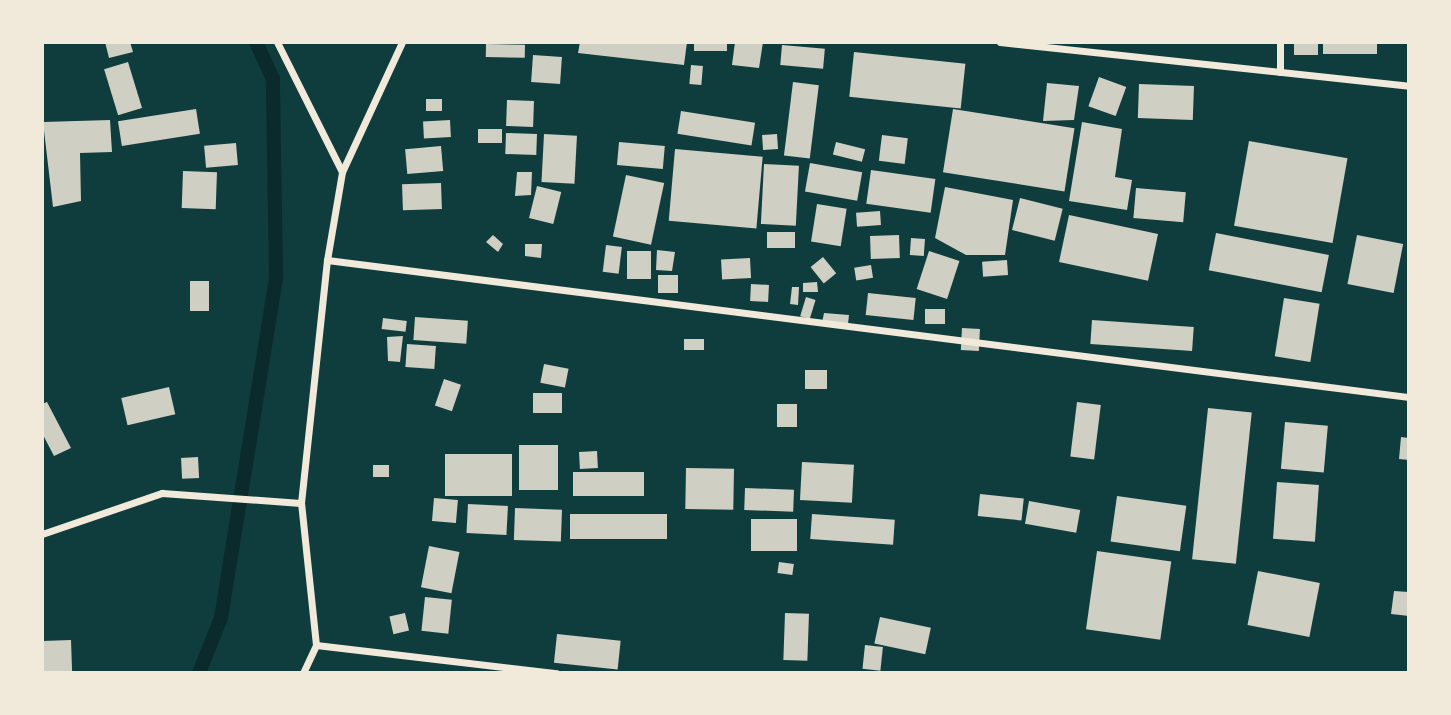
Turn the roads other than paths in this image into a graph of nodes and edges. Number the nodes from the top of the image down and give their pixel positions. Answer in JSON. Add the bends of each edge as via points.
{"nodes":[{"id":1,"x":277,"y":42,"type":"edge"},
{"id":2,"x":402,"y":42,"type":"edge"},
{"id":3,"x":1000,"y":42,"type":"edge"},
{"id":4,"x":1280,"y":42,"type":"edge"},
{"id":5,"x":1280,"y":72,"type":"junction"},
{"id":6,"x":1409,"y":86,"type":"edge"},
{"id":7,"x":342,"y":172,"type":"junction"},
{"id":8,"x":327,"y":260,"type":"junction"},
{"id":9,"x":1409,"y":397,"type":"edge"},
{"id":10,"x":301,"y":503,"type":"junction"},
{"id":11,"x":42,"y":534,"type":"edge"},
{"id":12,"x":316,"y":645,"type":"junction"},
{"id":13,"x":303,"y":673,"type":"edge"},
{"id":14,"x":556,"y":673,"type":"edge"}],
"edges":[{"from":1,"to":7,"type":"street"},
{"from":2,"to":7,"type":"street"},
{"from":3,"to":5,"type":"street"},
{"from":4,"to":5,"type":"street"},
{"from":5,"to":6,"type":"street"},
{"from":7,"to":8,"type":"street"},
{"from":8,"to":9,"type":"street"},
{"from":8,"to":10,"type":"street"},
{"from":10,"to":11,"type":"street","via":[[162,493]]},
{"from":10,"to":12,"type":"street"},
{"from":12,"to":13,"type":"street"},
{"from":12,"to":14,"type":"street"}]}
